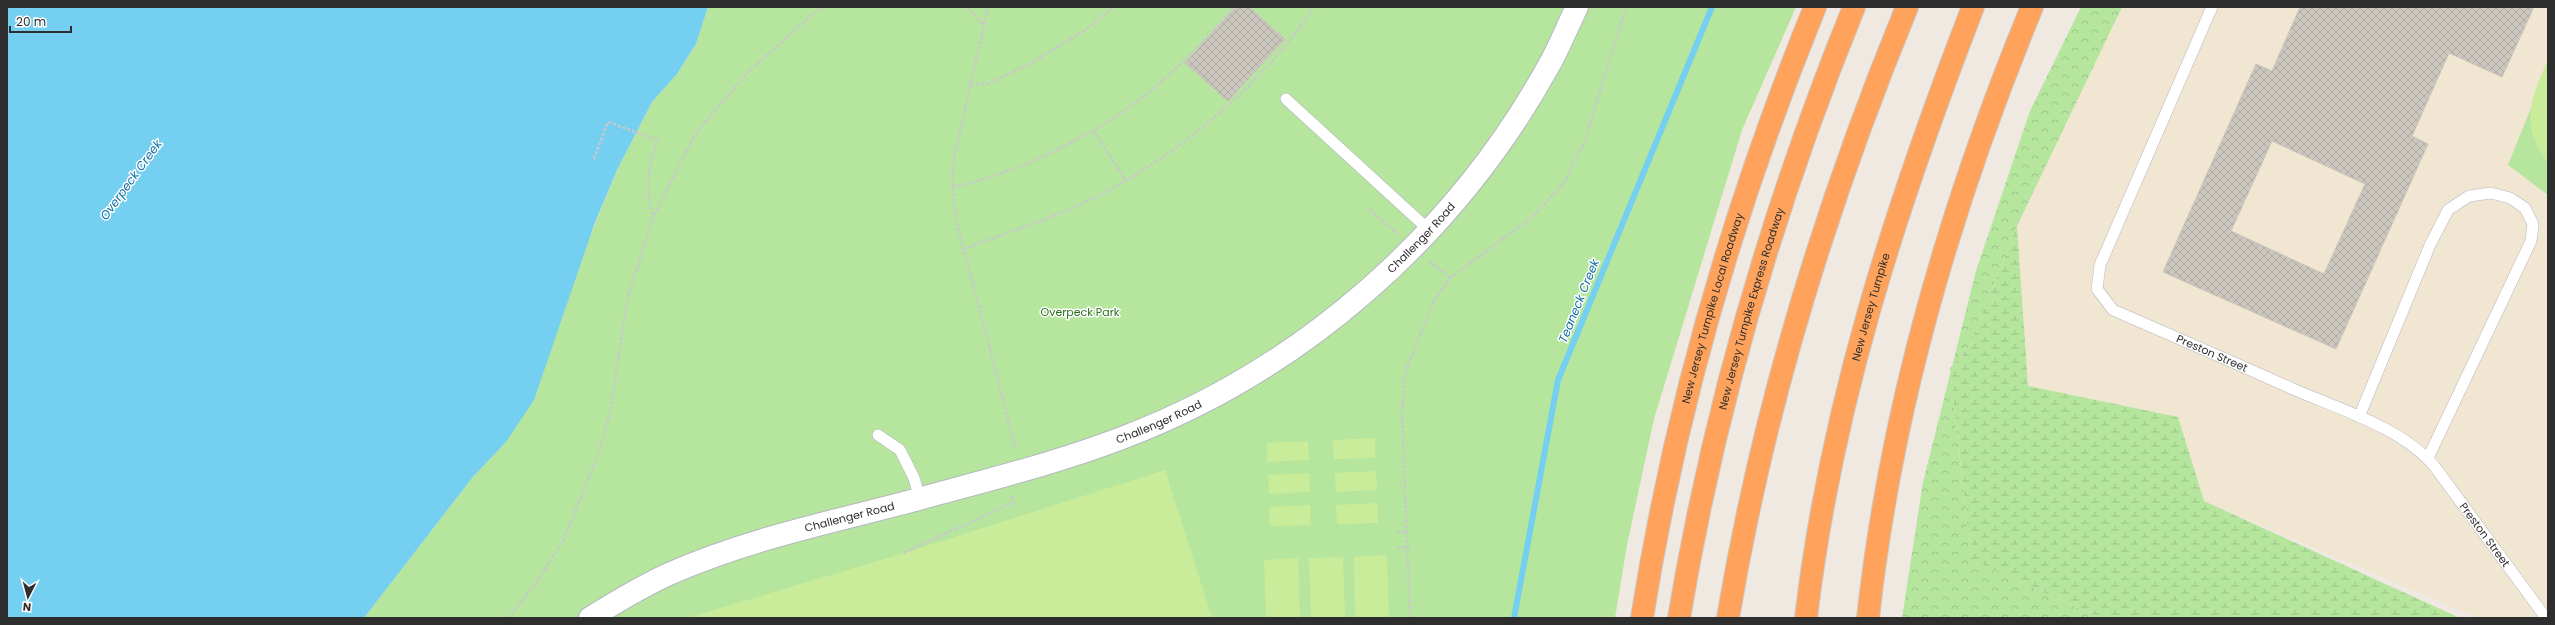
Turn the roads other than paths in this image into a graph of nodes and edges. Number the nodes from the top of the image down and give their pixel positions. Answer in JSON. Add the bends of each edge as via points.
{"nodes":[{"id":1,"x":1577,"y":7,"type":"edge"},
{"id":2,"x":1815,"y":7,"type":"edge"},
{"id":3,"x":1854,"y":7,"type":"edge"},
{"id":4,"x":1907,"y":7,"type":"edge"},
{"id":5,"x":2032,"y":7,"type":"edge"},
{"id":6,"x":2212,"y":7,"type":"edge"},
{"id":7,"x":1972,"y":11,"type":"edge"},
{"id":8,"x":1286,"y":99,"type":"dead end"},
{"id":9,"x":1429,"y":230,"type":"junction"},
{"id":10,"x":2359,"y":417,"type":"junction"},
{"id":11,"x":878,"y":435,"type":"dead end"},
{"id":12,"x":2428,"y":458,"type":"junction"},
{"id":13,"x":920,"y":499,"type":"junction"},
{"id":14,"x":590,"y":618,"type":"edge"},
{"id":15,"x":1642,"y":618,"type":"edge"},
{"id":16,"x":1679,"y":618,"type":"edge"},
{"id":17,"x":1728,"y":618,"type":"edge"},
{"id":18,"x":1806,"y":618,"type":"edge"},
{"id":19,"x":1868,"y":618,"type":"edge"},
{"id":20,"x":2546,"y":618,"type":"edge"}],
"edges":[{"from":1,"to":9,"type":"street","name":"Challenger Road","via":[[1548,66],[1516,119],[1464,191]]},
{"from":2,"to":15,"type":"highway","name":"New Jersey Turnpike Local Roadway","via":[[1762,148],[1694,372],[1662,508]]},
{"from":3,"to":16,"type":"highway","name":"New Jersey Turnpike Express Roadway","via":[[1790,177],[1750,304],[1715,439]]},
{"from":4,"to":17,"type":"highway","via":[[1851,152],[1804,295],[1765,438]]},
{"from":5,"to":19,"type":"highway","via":[[1968,175],[1927,311],[1893,458]]},
{"from":6,"to":10,"type":"lane","name":"Preston Street","via":[[2100,265],[2097,289],[2112,310]]},
{"from":7,"to":18,"type":"highway","name":"New Jersey Turnpike","via":[[1903,196],[1863,327],[1832,458]]},
{"from":8,"to":9,"type":"lane"},
{"from":9,"to":13,"type":"street","name":"Challenger Road","via":[[1376,284],[1330,322],[1246,380],[1178,414],[1064,459]]},
{"from":10,"to":12,"type":"lane","name":"Preston Street","via":[[2403,440]]},
{"from":10,"to":12,"type":"lane","via":[[2430,245],[2448,210],[2469,196],[2492,193],[2510,198],[2525,208],[2533,224],[2531,241]]},
{"from":11,"to":13,"type":"lane","via":[[900,450],[914,478]]},
{"from":12,"to":20,"type":"lane","name":"Preston Street"},
{"from":13,"to":14,"type":"street","name":"Challenger Road","via":[[739,548],[670,573],[625,596]]}]}
